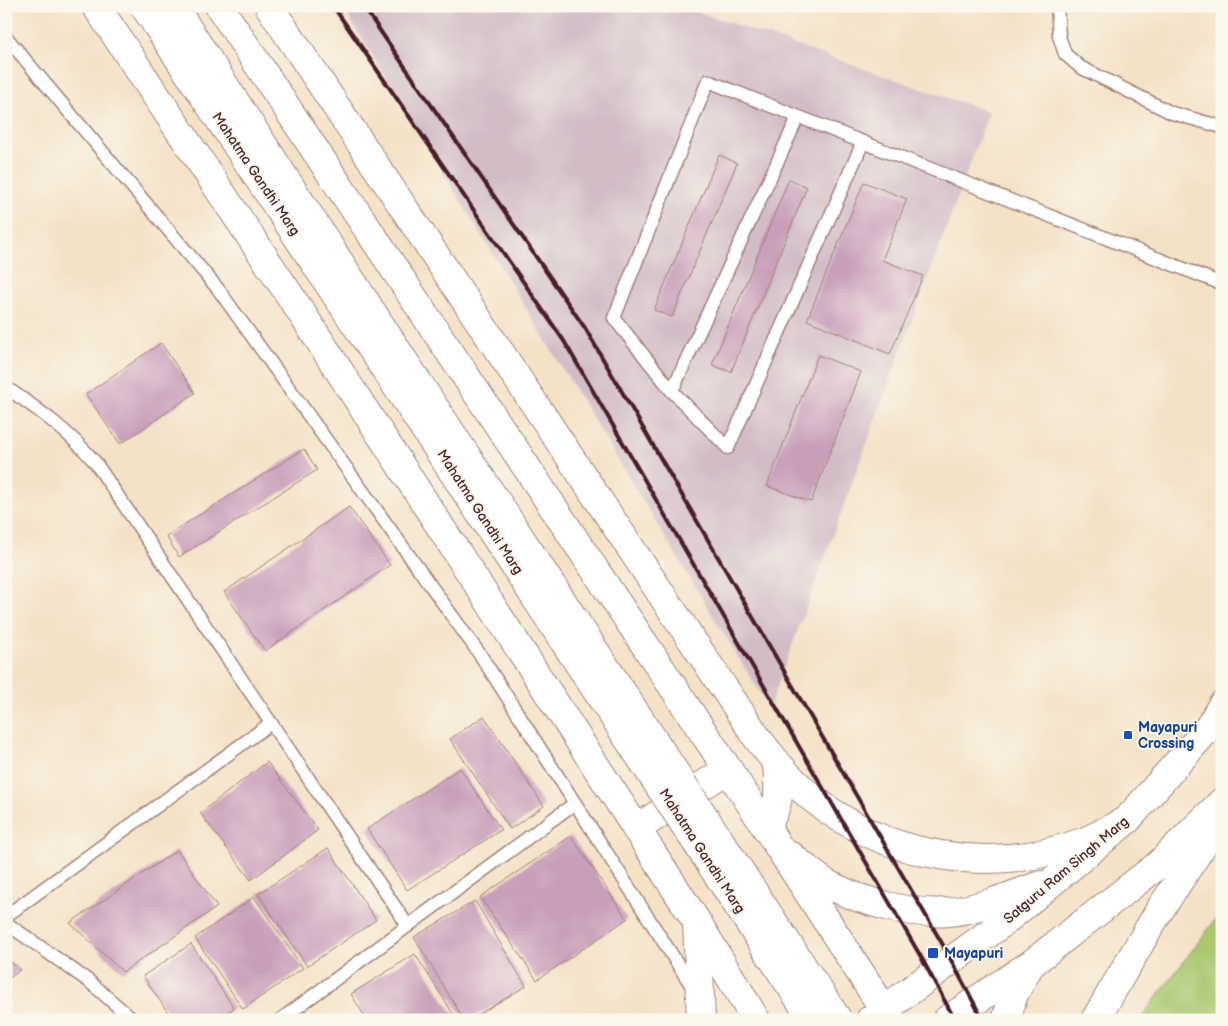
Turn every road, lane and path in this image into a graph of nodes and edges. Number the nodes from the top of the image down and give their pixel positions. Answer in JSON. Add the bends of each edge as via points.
{"nodes":[{"id":1,"x":96,"y":6,"type":"edge"},
{"id":2,"x":144,"y":6,"type":"edge"},
{"id":3,"x":173,"y":6,"type":"edge"},
{"id":4,"x":220,"y":6,"type":"edge"},
{"id":5,"x":269,"y":6,"type":"edge"},
{"id":6,"x":1057,"y":6,"type":"edge"},
{"id":7,"x":6,"y":37,"type":"edge"},
{"id":8,"x":798,"y":117,"type":"junction"},
{"id":9,"x":1222,"y":127,"type":"edge"},
{"id":10,"x":862,"y":142,"type":"junction"},
{"id":11,"x":1222,"y":284,"type":"edge"},
{"id":12,"x":7,"y":390,"type":"edge"},
{"id":13,"x":672,"y":391,"type":"junction"},
{"id":14,"x":1222,"y":705,"type":"edge"},
{"id":15,"x":271,"y":723,"type":"junction"},
{"id":16,"x":724,"y":763,"type":"junction"},
{"id":17,"x":777,"y":764,"type":"junction"},
{"id":18,"x":1222,"y":802,"type":"edge"},
{"id":19,"x":575,"y":803,"type":"junction"},
{"id":20,"x":1222,"y":816,"type":"edge"},
{"id":21,"x":1127,"y":820,"type":"junction"},
{"id":22,"x":636,"y":829,"type":"junction"},
{"id":23,"x":771,"y":836,"type":"junction"},
{"id":24,"x":1056,"y":880,"type":"junction"},
{"id":25,"x":6,"y":916,"type":"edge"},
{"id":26,"x":697,"y":922,"type":"junction"},
{"id":27,"x":6,"y":924,"type":"edge"},
{"id":28,"x":408,"y":926,"type":"junction"},
{"id":29,"x":1032,"y":964,"type":"junction"},
{"id":30,"x":700,"y":1009,"type":"edge"},
{"id":31,"x":882,"y":1016,"type":"edge"},
{"id":32,"x":133,"y":1020,"type":"edge"},
{"id":33,"x":280,"y":1020,"type":"edge"},
{"id":34,"x":756,"y":1020,"type":"edge"},
{"id":35,"x":813,"y":1020,"type":"edge"},
{"id":36,"x":838,"y":1020,"type":"edge"},
{"id":37,"x":947,"y":1020,"type":"edge"},
{"id":38,"x":1006,"y":1020,"type":"edge"},
{"id":39,"x":1094,"y":1020,"type":"edge"}],
"edges":[{"from":1,"to":22,"type":"main road","via":[[293,301]]},
{"from":2,"to":35,"type":"main road","name":"Mahatma Gandhi Marg","bridge":true},
{"from":3,"to":36,"type":"main road","name":"Mahatma Gandhi Marg","bridge":true},
{"from":4,"to":16,"type":"main road"},
{"from":5,"to":17,"type":"main road"},
{"from":6,"to":9,"type":"lane","via":[[1059,36],[1065,54],[1080,66],[1172,113]]},
{"from":7,"to":19,"type":"lane","via":[[218,289],[481,656]]},
{"from":8,"to":10,"type":"lane"},
{"from":8,"to":13,"type":"lane"},
{"from":8,"to":13,"type":"lane","via":[[708,81],[614,318]]},
{"from":10,"to":11,"type":"lane"},
{"from":10,"to":13,"type":"lane","via":[[728,448]]},
{"from":12,"to":15,"type":"lane","via":[[45,414],[74,438],[95,462]]},
{"from":14,"to":21,"type":"main road","name":"Satguru Ram Singh Marg","via":[[1210,727]]},
{"from":15,"to":25,"type":"lane"},
{"from":15,"to":28,"type":"lane"},
{"from":16,"to":22,"type":"main road"},
{"from":16,"to":23,"type":"main road"},
{"from":17,"to":21,"type":"main road","via":[[811,797],[851,824],[895,845],[941,856],[989,860],[1037,855],[1084,842]]},
{"from":17,"to":23,"type":"main road","via":[[779,790]]},
{"from":18,"to":29,"type":"main road","via":[[1158,865]]},
{"from":19,"to":28,"type":"lane"},
{"from":19,"to":30,"type":"lane"},
{"from":20,"to":39,"type":"main road","via":[[1159,911]]},
{"from":21,"to":24,"type":"main road","name":"Satguru Ram Singh Marg"},
{"from":22,"to":26,"type":"main road"},
{"from":23,"to":24,"type":"main road","via":[[830,885],[867,900],[909,910],[949,912]]},
{"from":23,"to":31,"type":"main road"},
{"from":24,"to":31,"type":"main road","name":"Satguru Ram Singh Marg"},
{"from":26,"to":30,"type":"main road"},
{"from":26,"to":34,"type":"main road"},
{"from":27,"to":32,"type":"lane","via":[[90,982]]},
{"from":28,"to":33,"type":"lane"},
{"from":29,"to":37,"type":"main road"},
{"from":29,"to":38,"type":"main road","via":[[1014,994]]}]}
